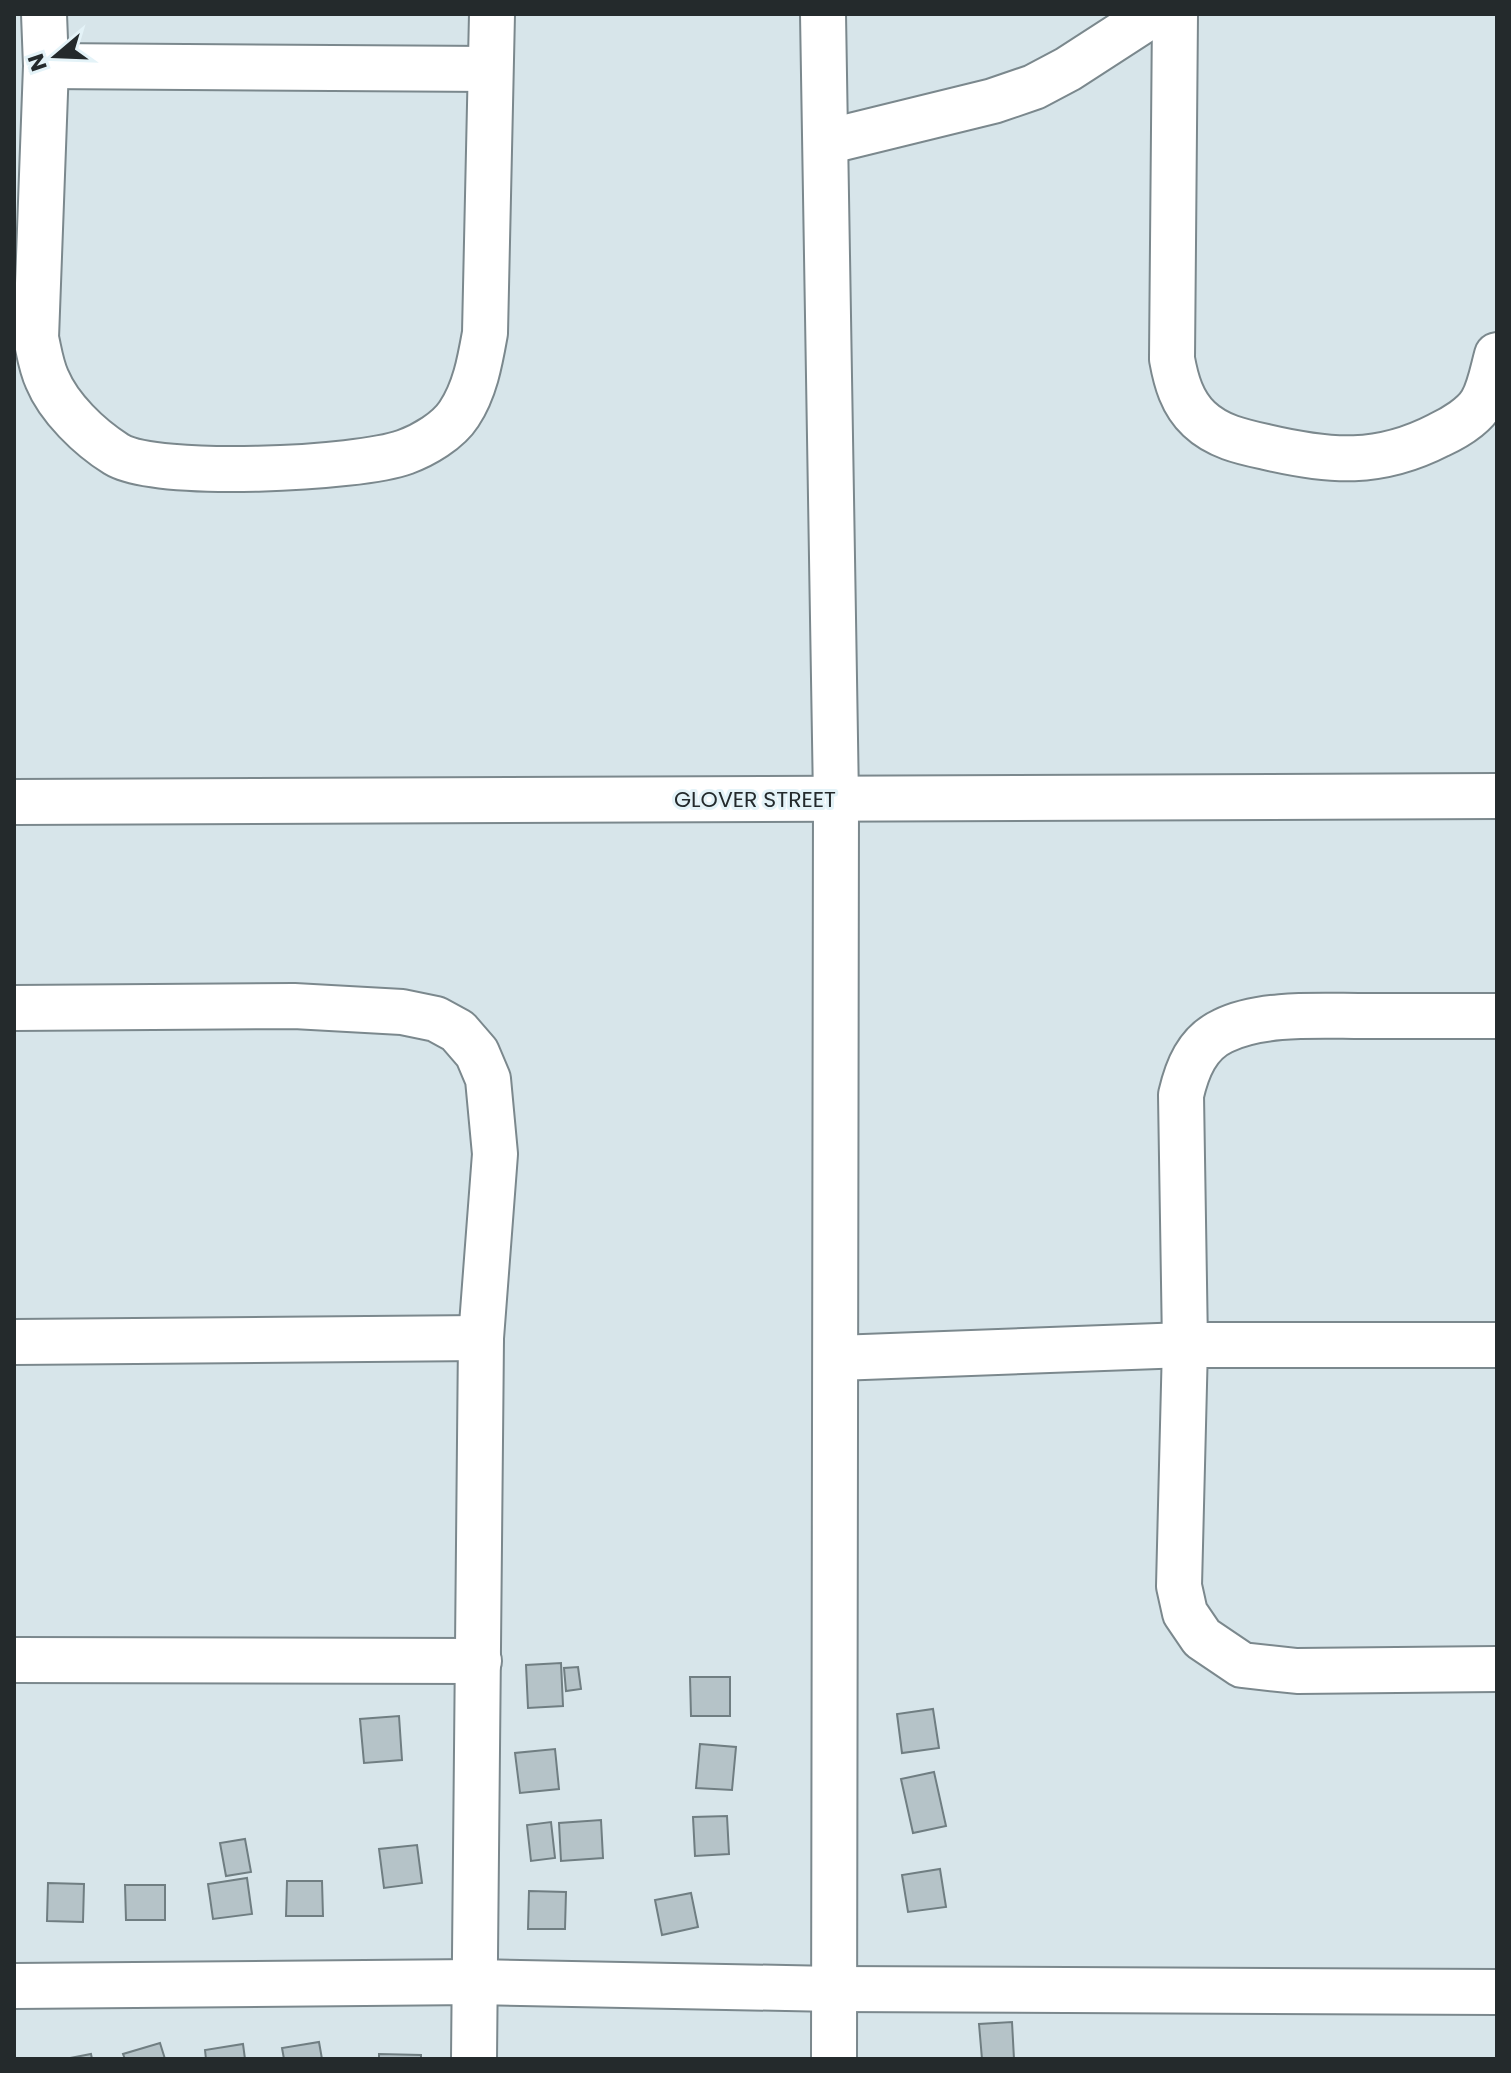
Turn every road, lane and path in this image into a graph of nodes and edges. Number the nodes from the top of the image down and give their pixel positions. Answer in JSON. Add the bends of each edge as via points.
{"nodes":[{"id":1,"x":44,"y":14,"type":"edge"},
{"id":2,"x":492,"y":14,"type":"edge"},
{"id":3,"x":823,"y":14,"type":"edge"},
{"id":4,"x":1153,"y":14,"type":"edge"},
{"id":5,"x":1175,"y":14,"type":"edge"},
{"id":6,"x":46,"y":66,"type":"junction"},
{"id":7,"x":490,"y":69,"type":"junction"},
{"id":8,"x":826,"y":142,"type":"junction"},
{"id":9,"x":1497,"y":355,"type":"edge"},
{"id":10,"x":1497,"y":796,"type":"edge"},
{"id":11,"x":836,"y":799,"type":"junction"},
{"id":12,"x":14,"y":802,"type":"edge"},
{"id":13,"x":14,"y":1008,"type":"edge"},
{"id":14,"x":1497,"y":1016,"type":"edge"},
{"id":15,"x":481,"y":1338,"type":"junction"},
{"id":16,"x":14,"y":1342,"type":"edge"},
{"id":17,"x":1185,"y":1345,"type":"junction"},
{"id":18,"x":1497,"y":1345,"type":"edge"},
{"id":19,"x":837,"y":1358,"type":"junction"},
{"id":20,"x":14,"y":1660,"type":"edge"},
{"id":21,"x":479,"y":1661,"type":"junction"},
{"id":22,"x":1497,"y":1669,"type":"edge"},
{"id":23,"x":475,"y":1982,"type":"junction"},
{"id":24,"x":14,"y":1986,"type":"edge"},
{"id":25,"x":834,"y":1989,"type":"junction"},
{"id":26,"x":1497,"y":1992,"type":"edge"},
{"id":27,"x":474,"y":2059,"type":"edge"},
{"id":28,"x":834,"y":2059,"type":"edge"}],
"edges":[{"from":1,"to":6,"type":"street"},
{"from":2,"to":7,"type":"street"},
{"from":3,"to":8,"type":"street"},
{"from":4,"to":8,"type":"street","via":[[1034,87]]},
{"from":5,"to":9,"type":"street","via":[[1172,359],[1182,396],[1200,419],[1230,439],[1309,457],[1384,456],[1421,445],[1470,415],[1482,402]]},
{"from":6,"to":7,"type":"street"},
{"from":6,"to":7,"type":"street","via":[[36,338],[47,379],[63,406],[118,455],[154,466],[247,469],[361,462],[403,452],[432,440],[459,415],[476,377],[485,333]]},
{"from":8,"to":11,"type":"street"},
{"from":10,"to":11,"type":"street","name":"GLOVER STREET"},
{"from":11,"to":12,"type":"street","name":"GLOVER STREET"},
{"from":11,"to":19,"type":"street"},
{"from":13,"to":15,"type":"street","via":[[309,1007],[402,1012],[436,1019],[458,1031],[477,1053],[493,1112],[495,1154]]},
{"from":14,"to":17,"type":"street","via":[[1261,1020],[1220,1032],[1197,1052],[1181,1095]]},
{"from":15,"to":16,"type":"street"},
{"from":15,"to":21,"type":"street"},
{"from":17,"to":18,"type":"street"},
{"from":17,"to":19,"type":"street"},
{"from":17,"to":22,"type":"street","via":[[1179,1586],[1185,1613],[1202,1638],[1242,1665],[1297,1671]]},
{"from":19,"to":25,"type":"street"},
{"from":20,"to":21,"type":"street"},
{"from":21,"to":23,"type":"street"},
{"from":23,"to":24,"type":"street"},
{"from":23,"to":25,"type":"street"},
{"from":23,"to":27,"type":"street"},
{"from":25,"to":26,"type":"street"},
{"from":25,"to":28,"type":"street"}]}
